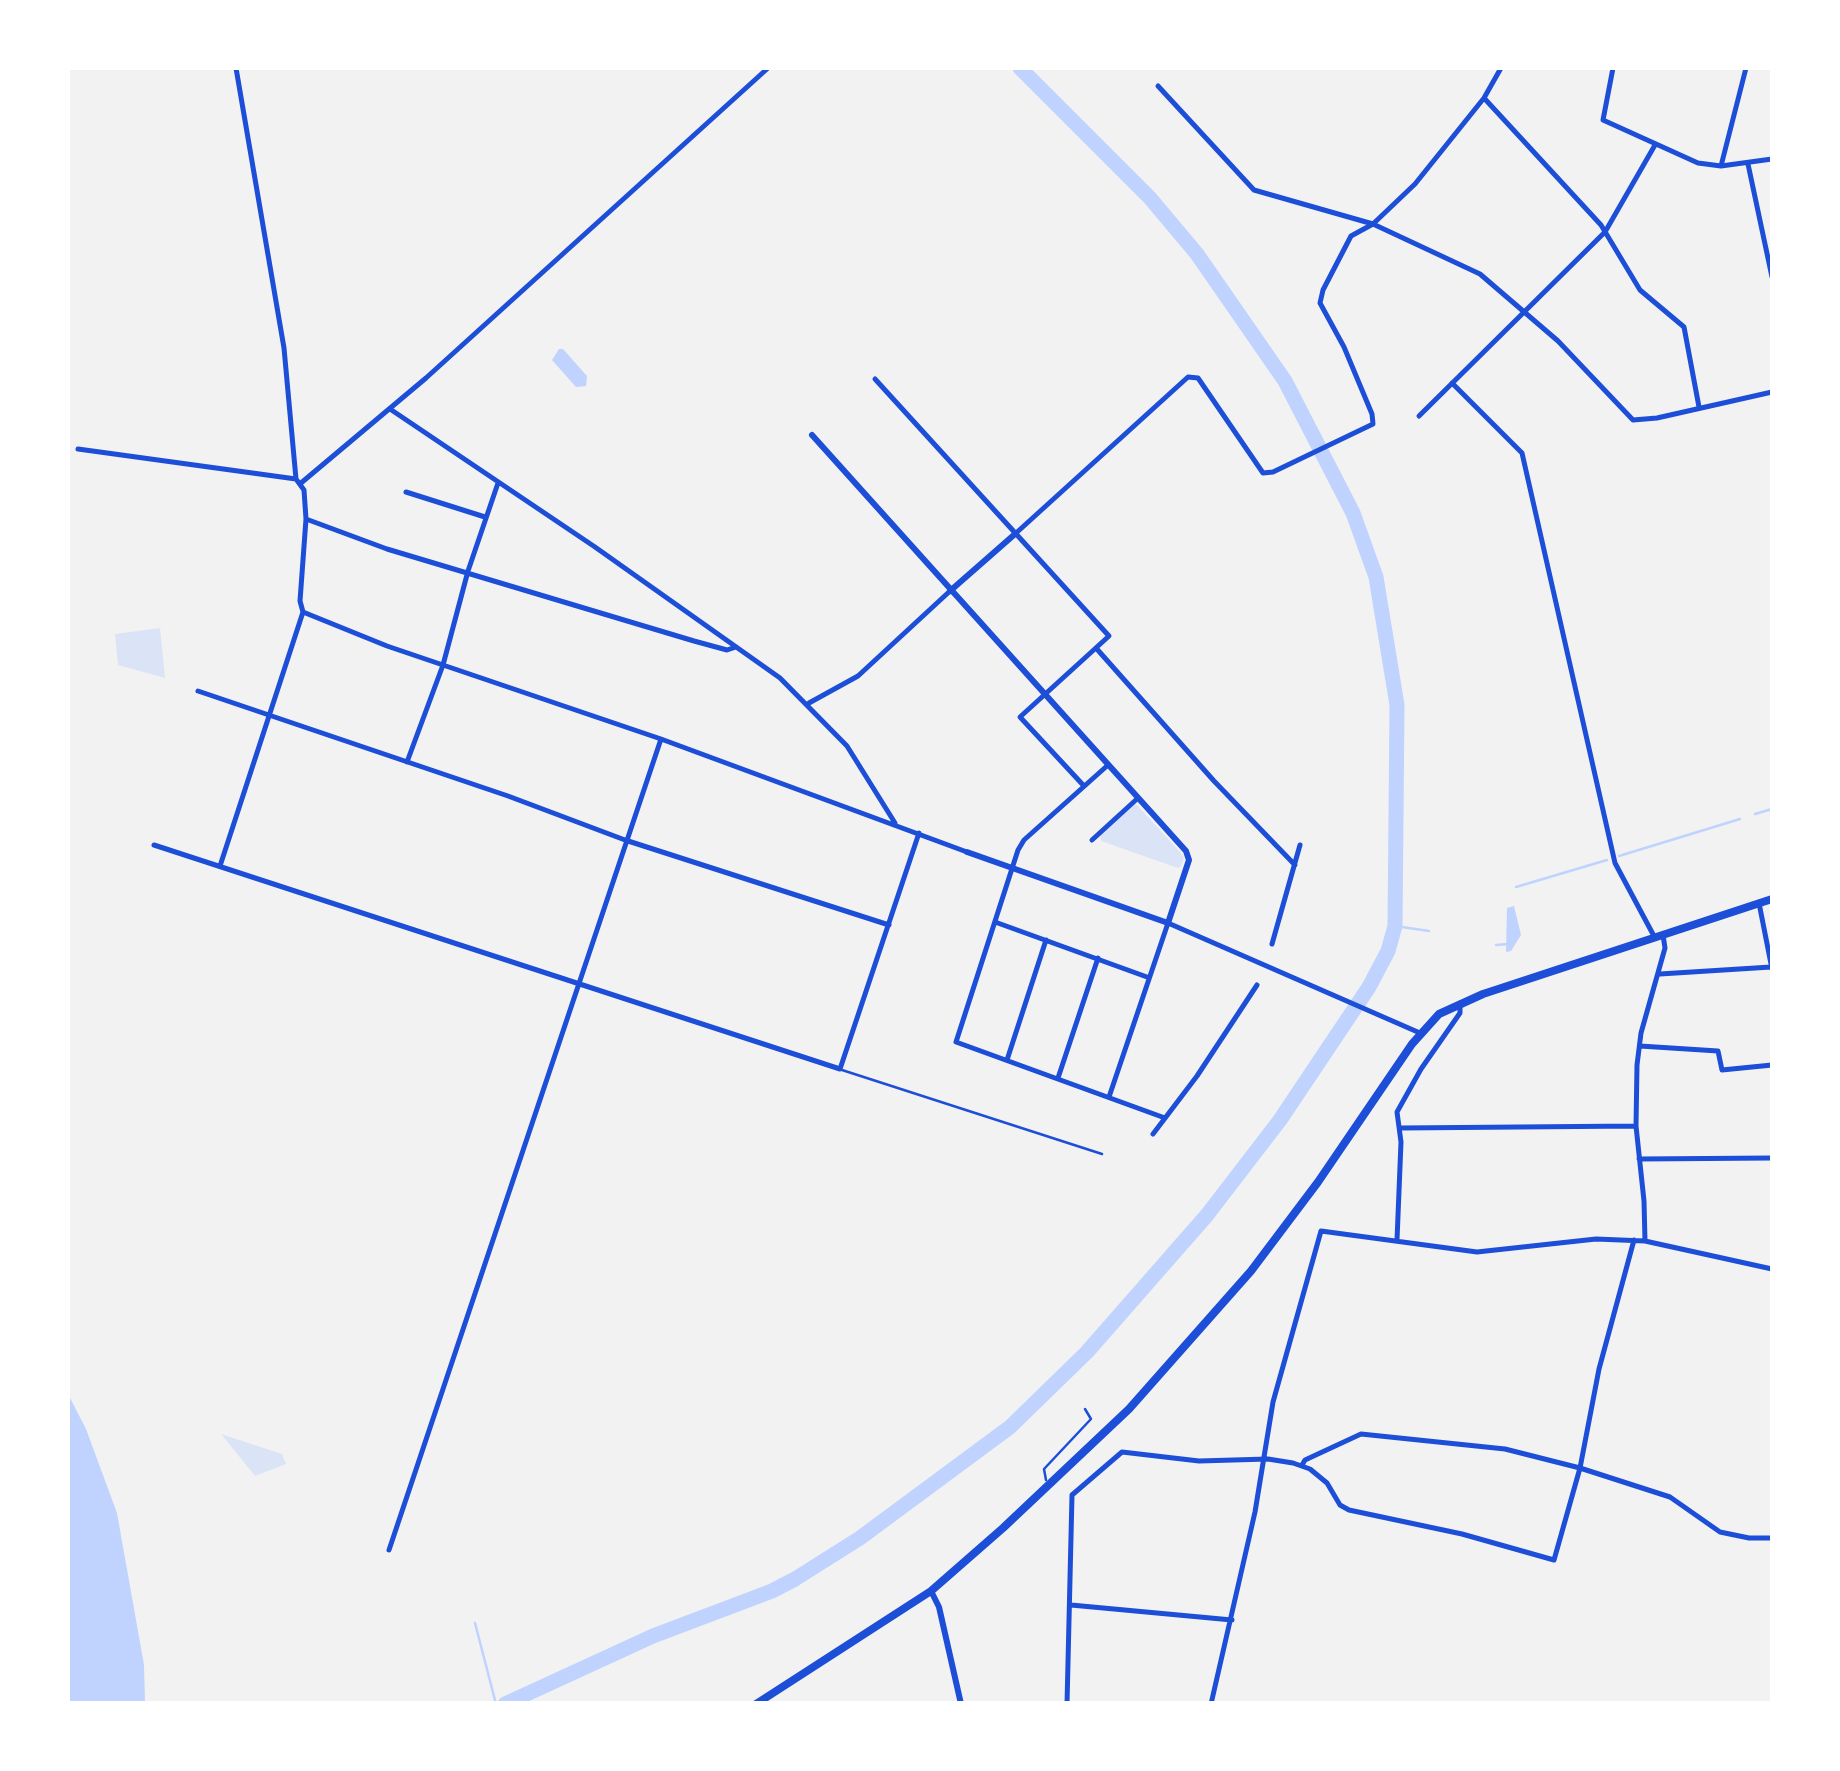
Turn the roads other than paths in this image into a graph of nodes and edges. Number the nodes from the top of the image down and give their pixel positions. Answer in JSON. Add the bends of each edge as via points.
{"nodes":[{"id":1,"x":236,"y":68,"type":"edge"},
{"id":2,"x":768,"y":68,"type":"edge"},
{"id":3,"x":1501,"y":68,"type":"edge"},
{"id":4,"x":1613,"y":68,"type":"edge"},
{"id":5,"x":1746,"y":68,"type":"edge"},
{"id":6,"x":1158,"y":86,"type":"dead end"},
{"id":7,"x":1484,"y":98,"type":"junction"},
{"id":8,"x":1655,"y":145,"type":"junction"},
{"id":9,"x":1772,"y":158,"type":"edge"},
{"id":10,"x":1748,"y":164,"type":"junction"},
{"id":11,"x":1721,"y":166,"type":"junction"},
{"id":12,"x":1373,"y":224,"type":"junction"},
{"id":13,"x":1605,"y":232,"type":"junction"},
{"id":14,"x":1772,"y":277,"type":"edge"},
{"id":15,"x":1525,"y":313,"type":"junction"},
{"id":16,"x":876,"y":379,"type":"dead end"},
{"id":17,"x":1452,"y":384,"type":"junction"},
{"id":18,"x":1772,"y":392,"type":"edge"},
{"id":19,"x":1699,"y":408,"type":"junction"},
{"id":20,"x":390,"y":410,"type":"junction"},
{"id":21,"x":1419,"y":416,"type":"dead end"},
{"id":22,"x":812,"y":435,"type":"dead end"},
{"id":23,"x":78,"y":449,"type":"dead end"},
{"id":24,"x":298,"y":481,"type":"junction"},
{"id":25,"x":498,"y":482,"type":"junction"},
{"id":26,"x":406,"y":492,"type":"dead end"},
{"id":27,"x":485,"y":517,"type":"junction"},
{"id":28,"x":306,"y":519,"type":"junction"},
{"id":29,"x":1015,"y":534,"type":"junction"},
{"id":30,"x":468,"y":572,"type":"junction"},
{"id":31,"x":950,"y":591,"type":"junction"},
{"id":32,"x":303,"y":612,"type":"junction"},
{"id":33,"x":736,"y":647,"type":"junction"},
{"id":34,"x":1096,"y":648,"type":"junction"},
{"id":35,"x":444,"y":665,"type":"junction"},
{"id":36,"x":198,"y":691,"type":"dead end"},
{"id":37,"x":1044,"y":694,"type":"junction"},
{"id":38,"x":808,"y":704,"type":"junction"},
{"id":39,"x":271,"y":715,"type":"junction"},
{"id":40,"x":661,"y":739,"type":"junction"},
{"id":41,"x":408,"y":762,"type":"junction"},
{"id":42,"x":1108,"y":765,"type":"junction"},
{"id":43,"x":1084,"y":786,"type":"junction"},
{"id":44,"x":1138,"y":798,"type":"junction"},
{"id":45,"x":895,"y":823,"type":"junction"},
{"id":46,"x":919,"y":833,"type":"junction"},
{"id":47,"x":625,"y":840,"type":"junction"},
{"id":48,"x":1092,"y":840,"type":"dead end"},
{"id":49,"x":1300,"y":845,"type":"dead end"},
{"id":50,"x":154,"y":846,"type":"dead end"},
{"id":51,"x":967,"y":852,"type":"joint"},
{"id":52,"x":1295,"y":865,"type":"junction"},
{"id":53,"x":220,"y":866,"type":"junction"},
{"id":54,"x":1012,"y":867,"type":"junction"},
{"id":55,"x":1772,"y":899,"type":"edge"},
{"id":56,"x":1758,"y":903,"type":"junction"},
{"id":57,"x":995,"y":922,"type":"junction"},
{"id":58,"x":1168,"y":923,"type":"junction"},
{"id":59,"x":889,"y":926,"type":"junction"},
{"id":60,"x":1659,"y":936,"type":"junction"},
{"id":61,"x":1046,"y":940,"type":"junction"},
{"id":62,"x":1272,"y":944,"type":"dead end"},
{"id":63,"x":1098,"y":958,"type":"junction"},
{"id":64,"x":1772,"y":968,"type":"edge"},
{"id":65,"x":1659,"y":973,"type":"junction"},
{"id":66,"x":1148,"y":978,"type":"junction"},
{"id":67,"x":578,"y":984,"type":"junction"},
{"id":68,"x":1257,"y":985,"type":"dead end"},
{"id":69,"x":1460,"y":1003,"type":"junction"},
{"id":70,"x":1420,"y":1033,"type":"junction"},
{"id":71,"x":1640,"y":1046,"type":"junction"},
{"id":72,"x":1007,"y":1060,"type":"junction"},
{"id":73,"x":1772,"y":1065,"type":"edge"},
{"id":74,"x":840,"y":1069,"type":"junction"},
{"id":75,"x":1058,"y":1078,"type":"junction"},
{"id":76,"x":1110,"y":1097,"type":"junction"},
{"id":77,"x":1166,"y":1118,"type":"junction"},
{"id":78,"x":1636,"y":1126,"type":"junction"},
{"id":79,"x":1401,"y":1128,"type":"junction"},
{"id":80,"x":1153,"y":1134,"type":"dead end"},
{"id":81,"x":1102,"y":1154,"type":"dead end"},
{"id":82,"x":1772,"y":1158,"type":"edge"},
{"id":83,"x":1639,"y":1159,"type":"junction"},
{"id":84,"x":1396,"y":1240,"type":"junction"},
{"id":85,"x":1634,"y":1240,"type":"junction"},
{"id":86,"x":1644,"y":1241,"type":"junction"},
{"id":87,"x":1772,"y":1270,"type":"edge"},
{"id":88,"x":1085,"y":1409,"type":"dead end"},
{"id":89,"x":1263,"y":1460,"type":"junction"},
{"id":90,"x":1302,"y":1465,"type":"junction"},
{"id":91,"x":1580,"y":1468,"type":"junction"},
{"id":92,"x":1051,"y":1484,"type":"junction"},
{"id":93,"x":1772,"y":1538,"type":"edge"},
{"id":94,"x":389,"y":1550,"type":"dead end"},
{"id":95,"x":931,"y":1591,"type":"junction"},
{"id":96,"x":1070,"y":1604,"type":"junction"},
{"id":97,"x":1232,"y":1620,"type":"junction"},
{"id":98,"x":756,"y":1704,"type":"edge"},
{"id":99,"x":961,"y":1704,"type":"edge"},
{"id":100,"x":1067,"y":1704,"type":"edge"},
{"id":101,"x":1212,"y":1704,"type":"edge"}],
"edges":[{"from":1,"to":24,"type":"street","via":[[284,348]]},
{"from":2,"to":20,"type":"street"},
{"from":3,"to":7,"type":"street"},
{"from":4,"to":8,"type":"street","via":[[1604,120]]},
{"from":5,"to":11,"type":"street"},
{"from":6,"to":12,"type":"street","via":[[1254,190]]},
{"from":7,"to":12,"type":"street","via":[[1416,184]]},
{"from":7,"to":13,"type":"street"},
{"from":8,"to":11,"type":"street","via":[[1698,164]]},
{"from":8,"to":13,"type":"street"},
{"from":9,"to":10,"type":"street"},
{"from":10,"to":11,"type":"street"},
{"from":10,"to":14,"type":"street"},
{"from":12,"to":15,"type":"street","via":[[1480,274]]},
{"from":12,"to":29,"type":"street","via":[[1351,236],[1320,304],[1372,424],[1263,473],[1198,378],[1188,376]]},
{"from":13,"to":15,"type":"street"},
{"from":13,"to":19,"type":"street","via":[[1640,290],[1684,327]]},
{"from":15,"to":17,"type":"street"},
{"from":15,"to":19,"type":"street","via":[[1632,420]]},
{"from":16,"to":29,"type":"street"},
{"from":17,"to":21,"type":"street"},
{"from":17,"to":60,"type":"street","via":[[1522,453],[1615,862]]},
{"from":18,"to":19,"type":"street"},
{"from":20,"to":24,"type":"street"},
{"from":20,"to":25,"type":"street"},
{"from":22,"to":31,"type":"street"},
{"from":23,"to":24,"type":"street"},
{"from":24,"to":28,"type":"street","via":[[307,498]]},
{"from":25,"to":27,"type":"street"},
{"from":25,"to":33,"type":"street"},
{"from":26,"to":27,"type":"street"},
{"from":27,"to":30,"type":"street"},
{"from":28,"to":30,"type":"street"},
{"from":28,"to":32,"type":"street"},
{"from":29,"to":31,"type":"street"},
{"from":29,"to":34,"type":"street","via":[[1109,636]]},
{"from":30,"to":33,"type":"street","via":[[694,641]]},
{"from":30,"to":35,"type":"street"},
{"from":31,"to":37,"type":"street"},
{"from":31,"to":38,"type":"street","via":[[858,676]]},
{"from":32,"to":35,"type":"street"},
{"from":32,"to":39,"type":"street"},
{"from":33,"to":38,"type":"street"},
{"from":34,"to":37,"type":"street"},
{"from":34,"to":52,"type":"street"},
{"from":35,"to":40,"type":"street"},
{"from":35,"to":41,"type":"street"},
{"from":36,"to":39,"type":"street"},
{"from":37,"to":42,"type":"street"},
{"from":37,"to":43,"type":"street","via":[[1020,717]]},
{"from":38,"to":45,"type":"street","via":[[847,746]]},
{"from":39,"to":41,"type":"street"},
{"from":39,"to":53,"type":"street"},
{"from":40,"to":45,"type":"street"},
{"from":40,"to":47,"type":"street"},
{"from":41,"to":47,"type":"street"},
{"from":42,"to":43,"type":"street"},
{"from":42,"to":44,"type":"street"},
{"from":43,"to":54,"type":"street","via":[[1024,840]]},
{"from":44,"to":48,"type":"street"},
{"from":44,"to":58,"type":"street","via":[[1189,856]]},
{"from":45,"to":46,"type":"street"},
{"from":46,"to":51,"type":"street"},
{"from":46,"to":59,"type":"street"},
{"from":47,"to":59,"type":"street"},
{"from":47,"to":67,"type":"street"},
{"from":49,"to":52,"type":"street"},
{"from":50,"to":53,"type":"street"},
{"from":51,"to":54,"type":"street"},
{"from":52,"to":62,"type":"street"},
{"from":53,"to":67,"type":"street"},
{"from":54,"to":57,"type":"street"},
{"from":54,"to":58,"type":"street"},
{"from":55,"to":56,"type":"main road"},
{"from":56,"to":60,"type":"main road"},
{"from":56,"to":64,"type":"street"},
{"from":57,"to":61,"type":"street"},
{"from":57,"to":72,"type":"street","via":[[956,1042]]},
{"from":58,"to":66,"type":"street"},
{"from":58,"to":70,"type":"street"},
{"from":59,"to":74,"type":"street"},
{"from":60,"to":65,"type":"street","via":[[1665,948]]},
{"from":60,"to":69,"type":"main road"},
{"from":61,"to":63,"type":"street"},
{"from":61,"to":72,"type":"street"},
{"from":63,"to":66,"type":"street"},
{"from":63,"to":75,"type":"street"},
{"from":64,"to":65,"type":"street"},
{"from":65,"to":71,"type":"street"},
{"from":66,"to":76,"type":"street"},
{"from":67,"to":74,"type":"street"},
{"from":67,"to":94,"type":"street"},
{"from":68,"to":77,"type":"street"},
{"from":69,"to":70,"type":"main road"},
{"from":69,"to":79,"type":"street","via":[[1460,1014],[1400,1105]]},
{"from":70,"to":92,"type":"main road","via":[[1251,1272],[1129,1410]]},
{"from":71,"to":73,"type":"street","via":[[1718,1052],[1722,1070]]},
{"from":71,"to":78,"type":"street"},
{"from":72,"to":75,"type":"street"},
{"from":74,"to":81,"type":"lane"},
{"from":75,"to":76,"type":"street"},
{"from":76,"to":77,"type":"street"},
{"from":77,"to":80,"type":"street"},
{"from":78,"to":79,"type":"street"},
{"from":78,"to":83,"type":"street"},
{"from":79,"to":84,"type":"street"},
{"from":82,"to":83,"type":"street"},
{"from":83,"to":86,"type":"street"},
{"from":84,"to":85,"type":"street","via":[[1477,1252]]},
{"from":84,"to":89,"type":"street","via":[[1325,1230],[1319,1235]]},
{"from":85,"to":86,"type":"street"},
{"from":85,"to":91,"type":"street"},
{"from":86,"to":87,"type":"street"},
{"from":88,"to":92,"type":"lane","via":[[1092,1419],[1044,1469]]},
{"from":89,"to":90,"type":"street"},
{"from":89,"to":96,"type":"street","via":[[1122,1452],[1072,1495]]},
{"from":89,"to":97,"type":"street"},
{"from":90,"to":91,"type":"street","via":[[1361,1434],[1506,1450]]},
{"from":90,"to":91,"type":"street","via":[[1327,1482],[1349,1510],[1554,1560]]},
{"from":91,"to":93,"type":"street","via":[[1670,1497],[1720,1532]]},
{"from":92,"to":95,"type":"main road"},
{"from":95,"to":98,"type":"main road"},
{"from":95,"to":99,"type":"street"},
{"from":96,"to":97,"type":"street"},
{"from":96,"to":100,"type":"street"},
{"from":97,"to":101,"type":"street"}]}
